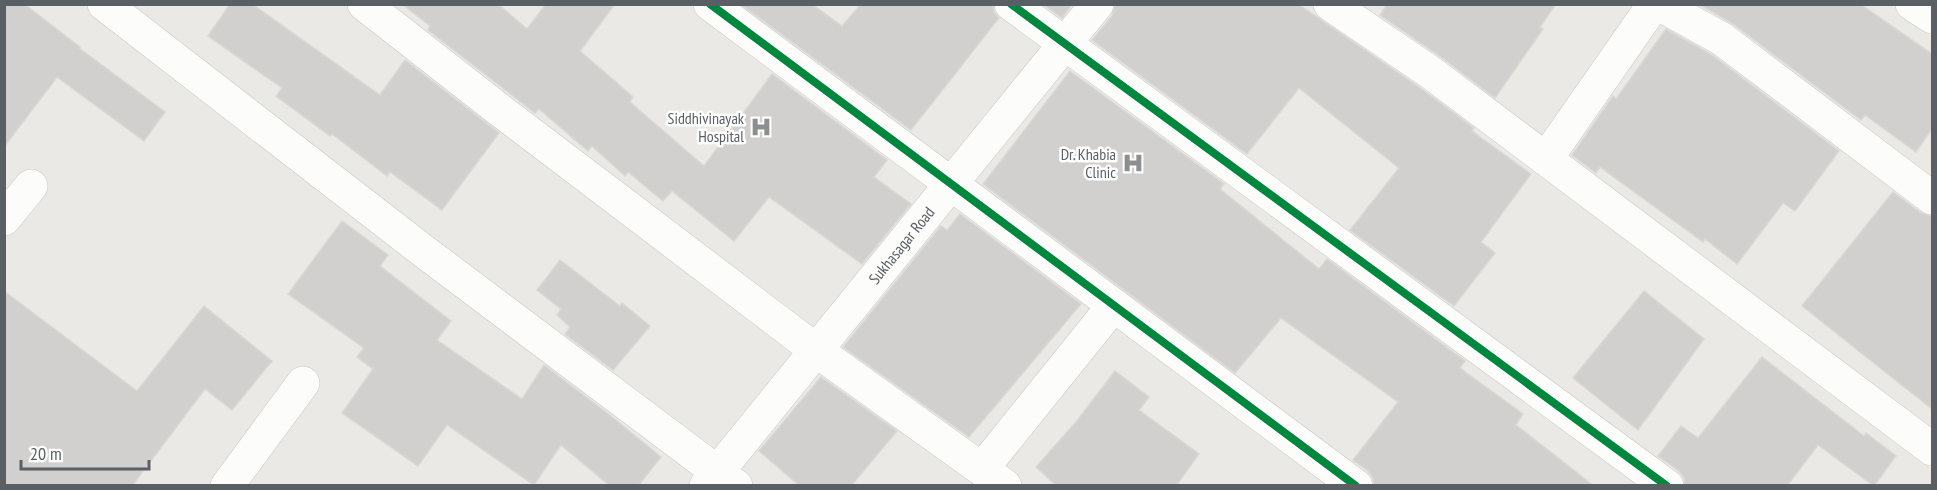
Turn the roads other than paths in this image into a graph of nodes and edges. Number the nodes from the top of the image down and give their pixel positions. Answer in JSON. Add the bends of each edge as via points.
{"nodes":[{"id":1,"x":104,"y":4,"type":"edge"},
{"id":2,"x":364,"y":4,"type":"edge"},
{"id":3,"x":710,"y":4,"type":"edge"},
{"id":4,"x":1011,"y":4,"type":"edge"},
{"id":5,"x":1097,"y":4,"type":"edge"},
{"id":6,"x":1330,"y":4,"type":"edge"},
{"id":7,"x":1654,"y":4,"type":"edge"},
{"id":8,"x":1659,"y":4,"type":"edge"},
{"id":9,"x":1912,"y":4,"type":"edge"},
{"id":10,"x":1932,"y":17,"type":"edge"},
{"id":11,"x":1065,"y":45,"type":"junction"},
{"id":12,"x":1546,"y":159,"type":"junction"},
{"id":13,"x":951,"y":184,"type":"junction"},
{"id":14,"x":30,"y":186,"type":"dead end"},
{"id":15,"x":1932,"y":198,"type":"edge"},
{"id":16,"x":4,"y":219,"type":"edge"},
{"id":17,"x":1114,"y":305,"type":"junction"},
{"id":18,"x":817,"y":351,"type":"junction"},
{"id":19,"x":303,"y":383,"type":"dead end"},
{"id":20,"x":1932,"y":449,"type":"edge"},
{"id":21,"x":994,"y":477,"type":"edge"},
{"id":22,"x":720,"y":481,"type":"edge"},
{"id":23,"x":227,"y":486,"type":"edge"},
{"id":24,"x":1356,"y":486,"type":"edge"},
{"id":25,"x":1667,"y":486,"type":"edge"}],
"edges":[{"from":1,"to":22,"type":"street"},
{"from":2,"to":18,"type":"street"},
{"from":3,"to":13,"type":"street"},
{"from":4,"to":11,"type":"street"},
{"from":5,"to":11,"type":"street","name":"Sukhasagar Road"},
{"from":6,"to":12,"type":"street","via":[[1430,72]]},
{"from":7,"to":12,"type":"street"},
{"from":8,"to":15,"type":"street","via":[[1722,39]]},
{"from":9,"to":10,"type":"street"},
{"from":11,"to":13,"type":"street","name":"Sukhasagar Road"},
{"from":11,"to":25,"type":"street"},
{"from":12,"to":20,"type":"street"},
{"from":13,"to":17,"type":"street"},
{"from":13,"to":18,"type":"street","name":"Sukhasagar Road"},
{"from":14,"to":16,"type":"street"},
{"from":17,"to":21,"type":"street"},
{"from":17,"to":24,"type":"street"},
{"from":18,"to":21,"type":"street"},
{"from":18,"to":22,"type":"street","name":"Sukhasagar Road"},
{"from":19,"to":23,"type":"street"}]}
